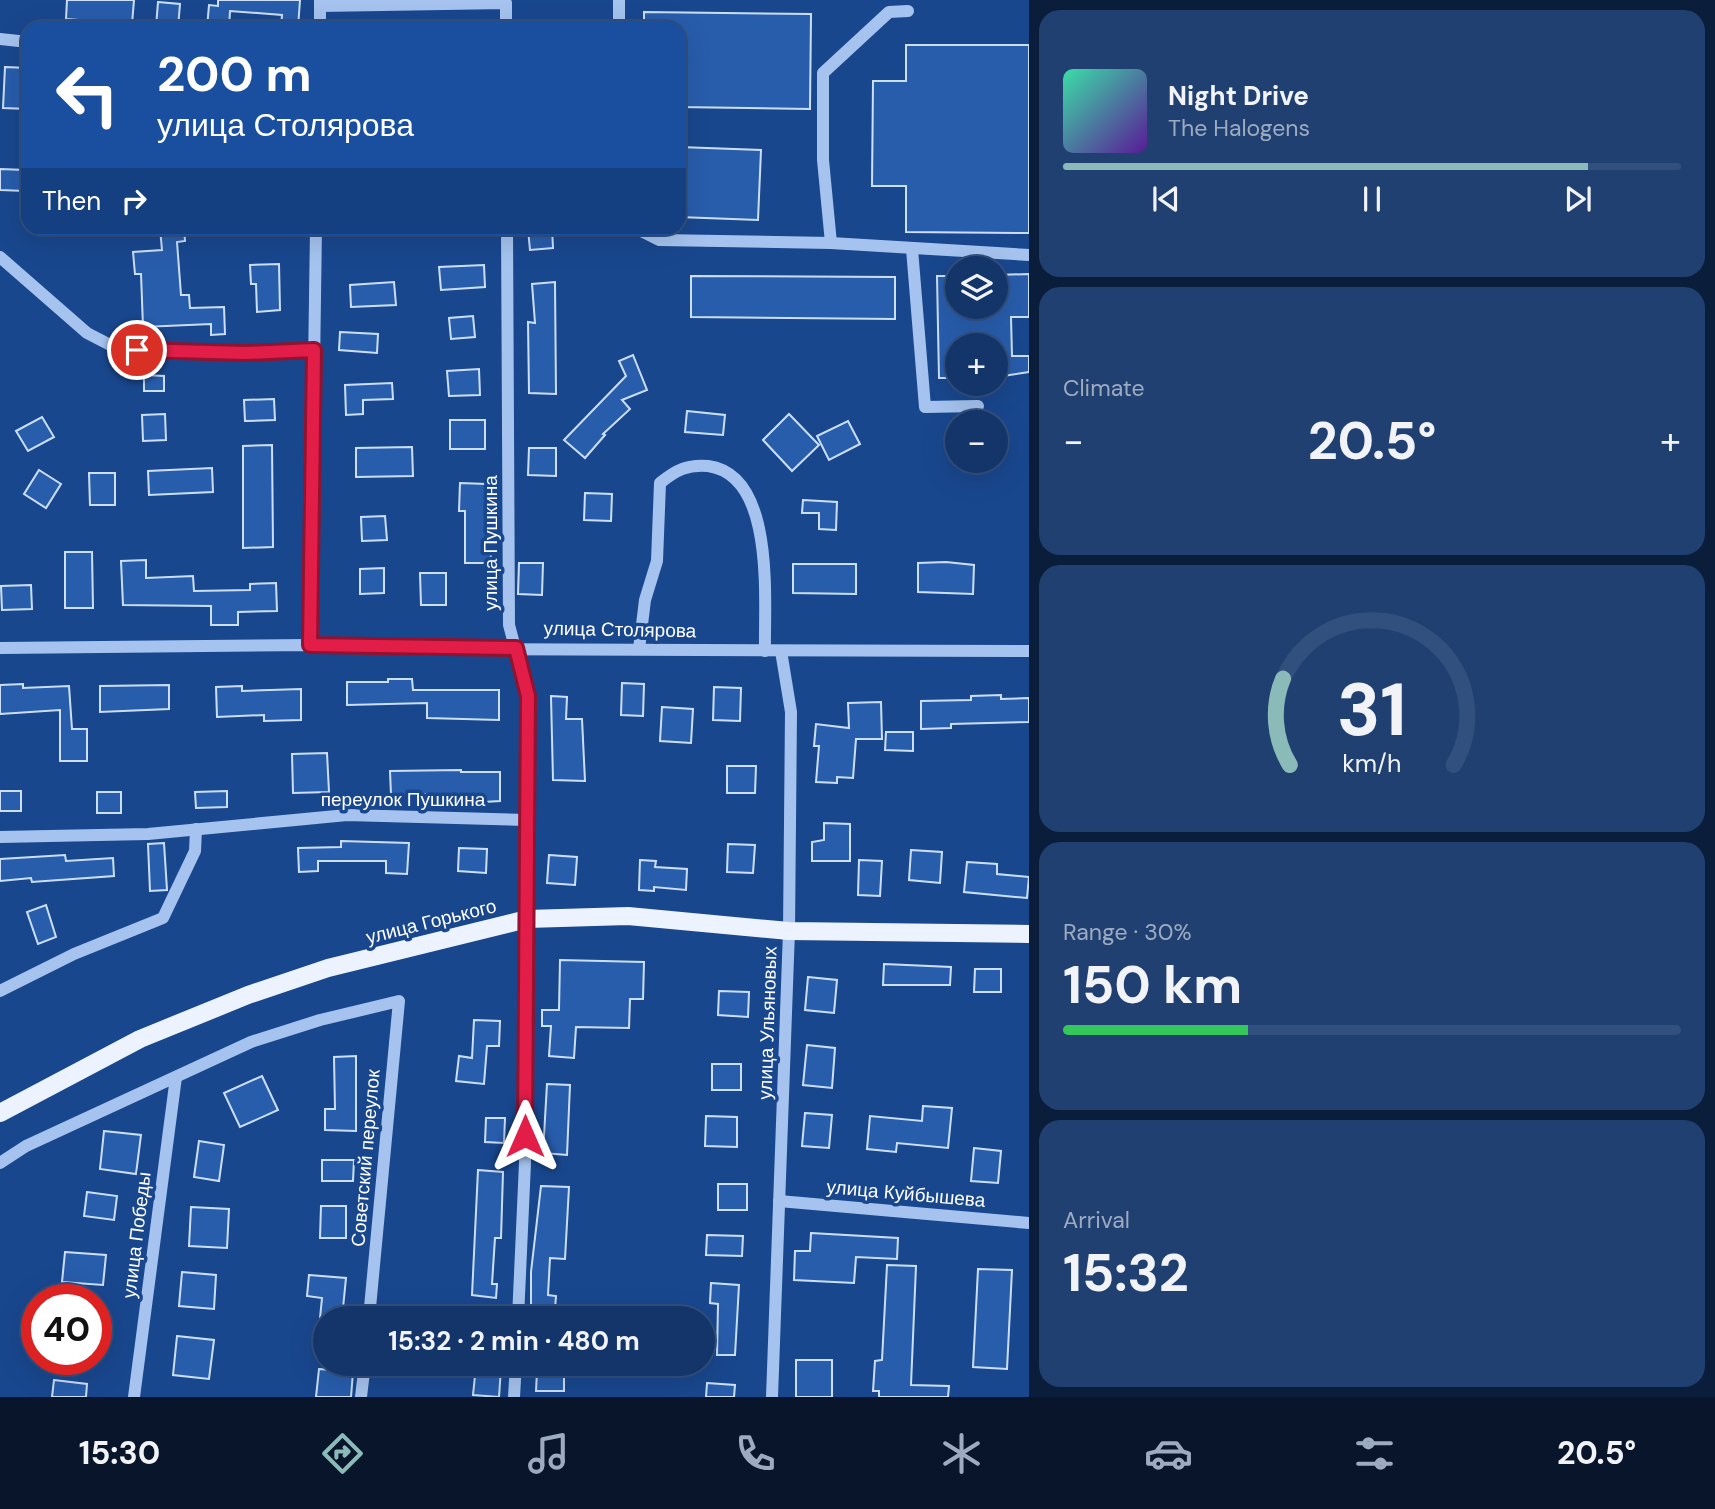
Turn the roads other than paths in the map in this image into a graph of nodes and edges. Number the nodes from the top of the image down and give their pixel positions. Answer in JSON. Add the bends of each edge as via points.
{"nodes":[{"id":1,"x":619,"y":0,"type":"edge"},
{"id":2,"x":320,"y":3,"type":"edge"},
{"id":3,"x":908,"y":11,"type":"dead end"},
{"id":4,"x":320,"y":21,"type":"edge"},
{"id":5,"x":506,"y":21,"type":"edge"},
{"id":6,"x":619,"y":21,"type":"edge"},
{"id":7,"x":0,"y":39,"type":"edge"},
{"id":8,"x":21,"y":41,"type":"edge"},
{"id":9,"x":316,"y":235,"type":"edge"},
{"id":10,"x":507,"y":235,"type":"edge"},
{"id":11,"x":649,"y":235,"type":"edge"},
{"id":12,"x":831,"y":243,"type":"junction"},
{"id":13,"x":912,"y":249,"type":"junction"},
{"id":14,"x":1029,"y":255,"type":"edge"},
{"id":15,"x":0,"y":257,"type":"edge"},
{"id":16,"x":314,"y":350,"type":"junction"},
{"id":17,"x":978,"y":406,"type":"dead end"},
{"id":18,"x":310,"y":645,"type":"junction"},
{"id":19,"x":0,"y":648,"type":"edge"},
{"id":20,"x":516,"y":648,"type":"junction"},
{"id":21,"x":639,"y":649,"type":"junction"},
{"id":22,"x":765,"y":651,"type":"junction"},
{"id":23,"x":781,"y":651,"type":"junction"},
{"id":24,"x":1029,"y":651,"type":"edge"},
{"id":25,"x":527,"y":820,"type":"junction"},
{"id":26,"x":196,"y":829,"type":"junction"},
{"id":27,"x":0,"y":837,"type":"edge"},
{"id":28,"x":527,"y":919,"type":"junction"},
{"id":29,"x":789,"y":931,"type":"junction"},
{"id":30,"x":1029,"y":934,"type":"edge"},
{"id":31,"x":0,"y":991,"type":"edge"},
{"id":32,"x":176,"y":1077,"type":"junction"},
{"id":33,"x":0,"y":1113,"type":"edge"},
{"id":34,"x":0,"y":1163,"type":"edge"},
{"id":35,"x":779,"y":1201,"type":"junction"},
{"id":36,"x":1029,"y":1223,"type":"edge"},
{"id":37,"x":370,"y":1306,"type":"edge"},
{"id":38,"x":519,"y":1306,"type":"edge"},
{"id":39,"x":363,"y":1376,"type":"edge"},
{"id":40,"x":515,"y":1376,"type":"edge"},
{"id":41,"x":134,"y":1397,"type":"edge"},
{"id":42,"x":361,"y":1397,"type":"edge"},
{"id":43,"x":514,"y":1397,"type":"edge"},
{"id":44,"x":772,"y":1397,"type":"edge"}],
"edges":[{"from":1,"to":6,"type":"street"},
{"from":2,"to":4,"type":"street"},
{"from":2,"to":5,"type":"street","via":[[506,3]]},
{"from":3,"to":12,"type":"street","via":[[889,12],[823,73],[823,160]]},
{"from":7,"to":8,"type":"street"},
{"from":9,"to":16,"type":"street"},
{"from":10,"to":20,"type":"street","name":"улица Пушкина","via":[[509,625]]},
{"from":11,"to":12,"type":"street","via":[[659,240]]},
{"from":12,"to":13,"type":"street"},
{"from":13,"to":14,"type":"street"},
{"from":13,"to":17,"type":"street","via":[[925,407]]},
{"from":15,"to":16,"type":"street","via":[[87,333],[118,349]]},
{"from":16,"to":18,"type":"street"},
{"from":18,"to":19,"type":"street","name":"улица Столярова"},
{"from":18,"to":20,"type":"street","name":"улица Столярова"},
{"from":20,"to":21,"type":"street","name":"улица Столярова"},
{"from":20,"to":25,"type":"street","name":"улица Пушкина","via":[[528,696]]},
{"from":21,"to":22,"type":"street","name":"улица Столярова"},
{"from":21,"to":22,"type":"street","via":[[645,600],[657,561],[660,483],[694,464],[716,467],[737,479],[756,510]]},
{"from":22,"to":23,"type":"street","name":"улица Столярова"},
{"from":23,"to":24,"type":"street","name":"улица Столярова"},
{"from":23,"to":29,"type":"street","name":"улица Ульяновых","via":[[791,712]]},
{"from":25,"to":26,"type":"street","name":"переулок Пушкина","via":[[347,815]]},
{"from":25,"to":28,"type":"street","name":"улица Пушкина"},
{"from":26,"to":27,"type":"street","name":"переулок Пушкина"},
{"from":26,"to":31,"type":"street","via":[[195,851],[163,918],[74,954]]},
{"from":28,"to":29,"type":"main road","name":"улица Горького","via":[[628,916]]},
{"from":28,"to":33,"type":"main road","name":"улица Горького","via":[[328,968],[248,995],[140,1039]]},
{"from":28,"to":38,"type":"street","name":"улица Пушкина"},
{"from":29,"to":30,"type":"main road","name":"улица Горького"},
{"from":29,"to":35,"type":"street","name":"улица Ульяновых"},
{"from":32,"to":34,"type":"street","via":[[26,1146]]},
{"from":32,"to":37,"type":"street","name":"Советский переулок","via":[[251,1042],[399,1002]]},
{"from":32,"to":41,"type":"street","name":"улица Победы"},
{"from":35,"to":36,"type":"street","name":"улица Куйбышева"},
{"from":35,"to":44,"type":"street","name":"улица Ульяновых"},
{"from":39,"to":42,"type":"street"},
{"from":40,"to":43,"type":"street"}]}
